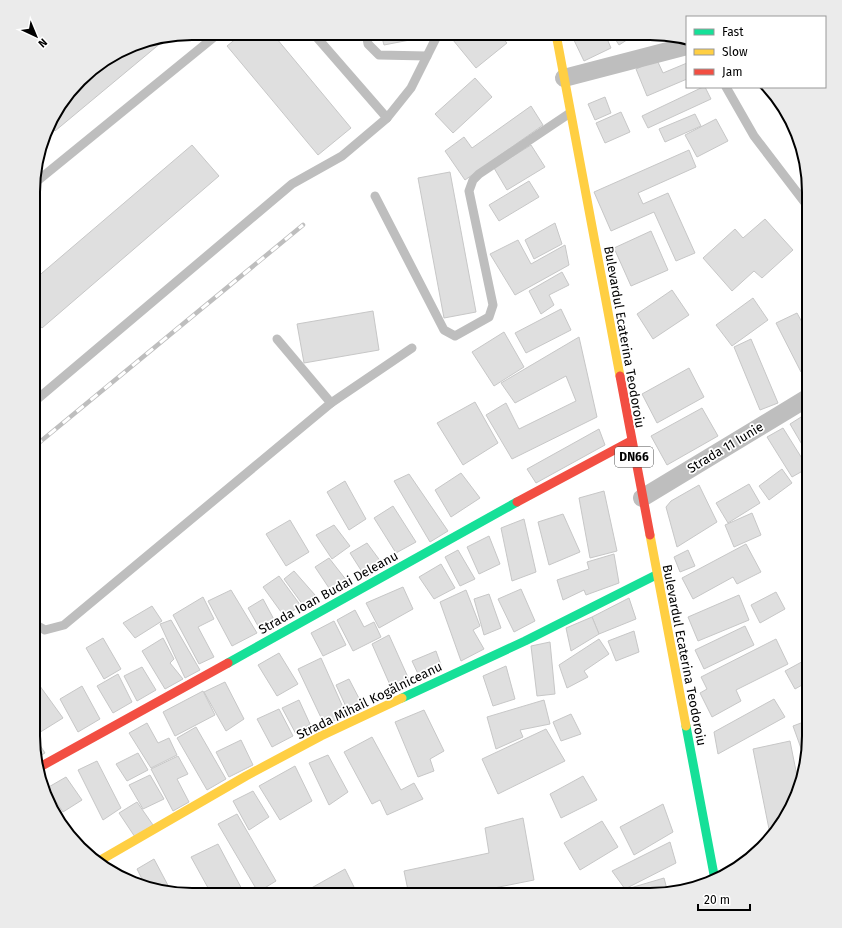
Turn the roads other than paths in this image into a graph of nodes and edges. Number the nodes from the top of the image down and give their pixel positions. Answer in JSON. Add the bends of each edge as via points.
{"nodes":[{"id":1,"x":210,"y":40,"type":"edge"},
{"id":2,"x":319,"y":40,"type":"edge"},
{"id":3,"x":367,"y":40,"type":"edge"},
{"id":4,"x":435,"y":40,"type":"edge"},
{"id":5,"x":557,"y":40,"type":"edge"},
{"id":6,"x":686,"y":46,"type":"edge"},
{"id":7,"x":427,"y":56,"type":"junction"},
{"id":8,"x":564,"y":78,"type":"junction"},
{"id":9,"x":727,"y":88,"type":"edge"},
{"id":10,"x":570,"y":113,"type":"junction"},
{"id":11,"x":387,"y":118,"type":"junction"},
{"id":12,"x":40,"y":178,"type":"edge"},
{"id":13,"x":375,"y":196,"type":"dead end"},
{"id":14,"x":802,"y":199,"type":"edge"},
{"id":15,"x":277,"y":340,"type":"dead end"},
{"id":16,"x":412,"y":348,"type":"dead end"},
{"id":17,"x":40,"y":397,"type":"edge"},
{"id":18,"x":802,"y":401,"type":"edge"},
{"id":19,"x":331,"y":403,"type":"junction"},
{"id":20,"x":631,"y":441,"type":"junction"},
{"id":21,"x":642,"y":498,"type":"junction"},
{"id":22,"x":656,"y":575,"type":"junction"},
{"id":23,"x":40,"y":627,"type":"edge"},
{"id":24,"x":43,"y":765,"type":"edge"},
{"id":25,"x":103,"y":859,"type":"edge"},
{"id":26,"x":714,"y":873,"type":"edge"}],
"edges":[{"from":1,"to":12,"type":"lane"},
{"from":2,"to":11,"type":"lane"},
{"from":3,"to":7,"type":"lane","via":[[379,55]]},
{"from":4,"to":7,"type":"lane"},
{"from":5,"to":8,"type":"street","name":"Bulevardul Ecaterina Teodoroiu","number":"DN66"},
{"from":6,"to":8,"type":"street"},
{"from":7,"to":11,"type":"lane","via":[[411,88]]},
{"from":8,"to":10,"type":"street","name":"Bulevardul Ecaterina Teodoroiu","number":"DN66"},
{"from":9,"to":14,"type":"lane","via":[[754,136]]},
{"from":10,"to":13,"type":"lane","via":[[473,180],[469,191],[493,305],[489,317],[455,336],[444,330]]},
{"from":10,"to":20,"type":"street","name":"Bulevardul Ecaterina Teodoroiu","number":"DN66"},
{"from":11,"to":17,"type":"lane","via":[[342,156],[292,184]]},
{"from":15,"to":19,"type":"lane"},
{"from":16,"to":19,"type":"lane"},
{"from":18,"to":21,"type":"street","name":"Strada 11 Iunie"},
{"from":19,"to":23,"type":"lane","via":[[64,626],[45,630]]},
{"from":20,"to":21,"type":"street","name":"Bulevardul Ecaterina Teodoroiu","number":"DN66"},
{"from":20,"to":24,"type":"street","name":"Strada Ioan Budai Deleanu"},
{"from":21,"to":22,"type":"street","name":"Bulevardul Ecaterina Teodoroiu","number":"DN66"},
{"from":22,"to":25,"type":"street","name":"Strada Mihail Kogălniceanu","via":[[525,641],[321,736]]},
{"from":22,"to":26,"type":"street","name":"Bulevardul Ecaterina Teodoroiu","number":"DN66"}]}
